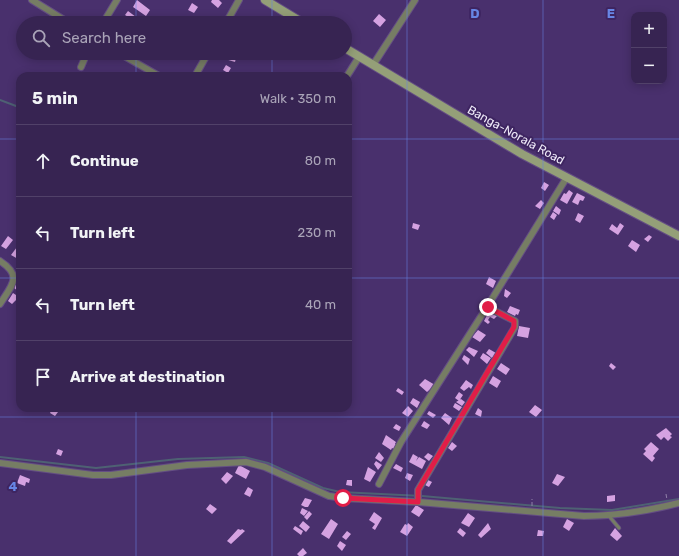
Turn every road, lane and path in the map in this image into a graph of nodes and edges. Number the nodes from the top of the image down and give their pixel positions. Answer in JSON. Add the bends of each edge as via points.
{"nodes":[{"id":1,"x":32,"y":0,"type":"edge"},
{"id":2,"x":117,"y":0,"type":"edge"},
{"id":3,"x":239,"y":0,"type":"edge"},
{"id":4,"x":265,"y":0,"type":"edge"},
{"id":5,"x":414,"y":0,"type":"edge"},
{"id":6,"x":58,"y":16,"type":"edge"},
{"id":7,"x":107,"y":16,"type":"edge"},
{"id":8,"x":230,"y":16,"type":"edge"},
{"id":9,"x":291,"y":16,"type":"edge"},
{"id":10,"x":352,"y":52,"type":"edge"},
{"id":11,"x":359,"y":57,"type":"junction"},
{"id":12,"x":84,"y":60,"type":"edge"},
{"id":13,"x":131,"y":60,"type":"edge"},
{"id":14,"x":204,"y":60,"type":"edge"},
{"id":15,"x":373,"y":65,"type":"junction"},
{"id":16,"x":81,"y":67,"type":"dead end"},
{"id":17,"x":152,"y":72,"type":"edge"},
{"id":18,"x":197,"y":72,"type":"edge"},
{"id":19,"x":350,"y":72,"type":"edge"},
{"id":20,"x":566,"y":177,"type":"junction"},
{"id":21,"x":679,"y":236,"type":"edge"},
{"id":22,"x":0,"y":261,"type":"edge"},
{"id":23,"x":0,"y":304,"type":"edge"},
{"id":24,"x":488,"y":307,"type":"junction"},
{"id":25,"x":0,"y":463,"type":"edge"},
{"id":26,"x":379,"y":484,"type":"dead end"},
{"id":27,"x":418,"y":502,"type":"junction"},
{"id":28,"x":679,"y":504,"type":"edge"},
{"id":29,"x":609,"y":516,"type":"junction"},
{"id":30,"x":619,"y":528,"type":"dead end"}],
"edges":[{"from":1,"to":6,"type":"street"},
{"from":2,"to":7,"type":"street"},
{"from":3,"to":8,"type":"street"},
{"from":4,"to":9,"type":"main road"},
{"from":5,"to":15,"type":"street"},
{"from":10,"to":11,"type":"main road","name":"Banga-Norala Road"},
{"from":11,"to":15,"type":"main road","name":"Banga-Norala Road"},
{"from":11,"to":19,"type":"street"},
{"from":12,"to":16,"type":"street"},
{"from":13,"to":17,"type":"street"},
{"from":14,"to":18,"type":"street"},
{"from":15,"to":20,"type":"main road","name":"Banga-Norala Road","via":[[522,154]]},
{"from":20,"to":21,"type":"main road","name":"Banga-Norala Road"},
{"from":20,"to":24,"type":"street"},
{"from":22,"to":23,"type":"street","via":[[12,269],[14,276],[11,287]]},
{"from":24,"to":26,"type":"street","via":[[401,442]]},
{"from":24,"to":27,"type":"street","via":[[514,321],[514,327],[418,490]]},
{"from":25,"to":27,"type":"street","via":[[111,475],[187,465],[246,462],[265,467],[329,496]]},
{"from":27,"to":29,"type":"street"},
{"from":28,"to":29,"type":"street"},
{"from":29,"to":30,"type":"lane"}]}
